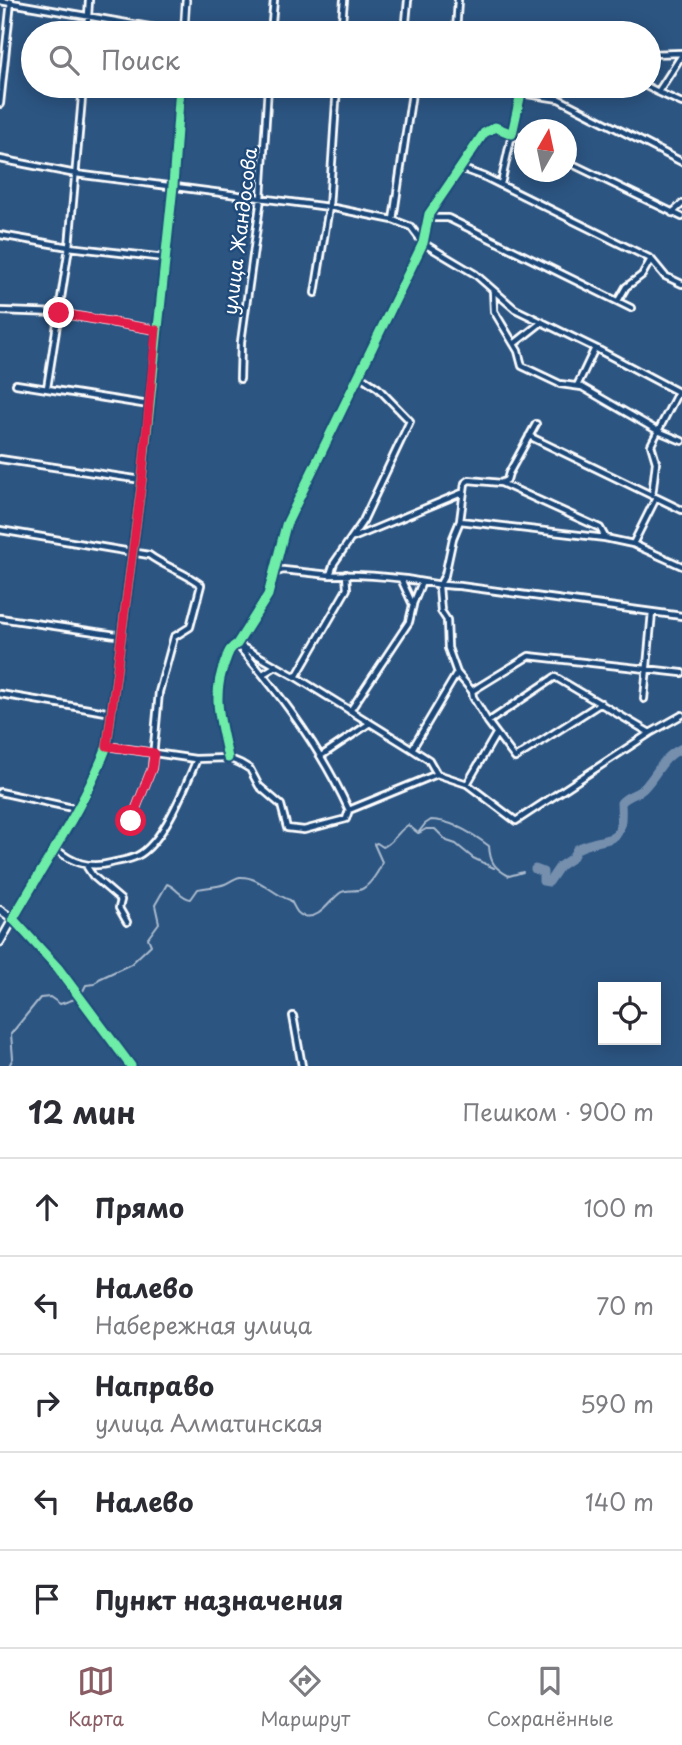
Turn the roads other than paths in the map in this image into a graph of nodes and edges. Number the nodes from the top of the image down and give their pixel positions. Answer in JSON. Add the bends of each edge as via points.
{"nodes":[{"id":1,"x":89,"y":0,"type":"edge"},
{"id":2,"x":186,"y":0,"type":"edge"},
{"id":3,"x":274,"y":0,"type":"edge"},
{"id":4,"x":344,"y":0,"type":"edge"},
{"id":5,"x":408,"y":0,"type":"edge"},
{"id":6,"x":458,"y":0,"type":"edge"},
{"id":7,"x":0,"y":1,"type":"edge"},
{"id":8,"x":12,"y":1,"type":"edge"},
{"id":9,"x":88,"y":16,"type":"junction"},
{"id":10,"x":88,"y":21,"type":"edge"},
{"id":11,"x":116,"y":21,"type":"edge"},
{"id":12,"x":185,"y":21,"type":"edge"},
{"id":13,"x":272,"y":21,"type":"edge"},
{"id":14,"x":342,"y":21,"type":"edge"},
{"id":15,"x":406,"y":21,"type":"edge"},
{"id":16,"x":457,"y":21,"type":"edge"},
{"id":17,"x":661,"y":54,"type":"edge"},
{"id":18,"x":682,"y":54,"type":"edge"},
{"id":19,"x":661,"y":87,"type":"edge"},
{"id":20,"x":661,"y":93,"type":"edge"},
{"id":21,"x":82,"y":98,"type":"edge"},
{"id":22,"x":179,"y":98,"type":"edge"},
{"id":23,"x":267,"y":98,"type":"edge"},
{"id":24,"x":336,"y":98,"type":"edge"},
{"id":25,"x":411,"y":98,"type":"edge"},
{"id":26,"x":520,"y":98,"type":"edge"},
{"id":27,"x":553,"y":98,"type":"edge"},
{"id":28,"x":682,"y":103,"type":"edge"},
{"id":29,"x":0,"y":104,"type":"edge"},
{"id":30,"x":512,"y":134,"type":"junction"},
{"id":31,"x":0,"y":159,"type":"edge"},
{"id":32,"x":682,"y":162,"type":"edge"},
{"id":33,"x":577,"y":166,"type":"edge"},
{"id":34,"x":460,"y":168,"type":"junction"},
{"id":35,"x":76,"y":174,"type":"junction"},
{"id":36,"x":501,"y":184,"type":"junction"},
{"id":37,"x":173,"y":186,"type":"junction"},
{"id":38,"x":261,"y":198,"type":"junction"},
{"id":39,"x":682,"y":204,"type":"edge"},
{"id":40,"x":329,"y":207,"type":"junction"},
{"id":41,"x":672,"y":213,"type":"junction"},
{"id":42,"x":682,"y":217,"type":"edge"},
{"id":43,"x":429,"y":218,"type":"junction"},
{"id":44,"x":393,"y":220,"type":"junction"},
{"id":45,"x":0,"y":235,"type":"edge"},
{"id":46,"x":423,"y":243,"type":"junction"},
{"id":47,"x":69,"y":247,"type":"junction"},
{"id":48,"x":164,"y":258,"type":"junction"},
{"id":49,"x":651,"y":259,"type":"junction"},
{"id":50,"x":682,"y":284,"type":"edge"},
{"id":51,"x":493,"y":290,"type":"junction"},
{"id":52,"x":315,"y":293,"type":"dead end"},
{"id":53,"x":618,"y":301,"type":"junction"},
{"id":54,"x":631,"y":308,"type":"dead end"},
{"id":55,"x":0,"y":312,"type":"edge"},
{"id":56,"x":59,"y":313,"type":"junction"},
{"id":57,"x":542,"y":322,"type":"junction"},
{"id":58,"x":156,"y":330,"type":"junction"},
{"id":59,"x":514,"y":344,"type":"junction"},
{"id":60,"x":596,"y":348,"type":"junction"},
{"id":61,"x":359,"y":375,"type":"junction"},
{"id":62,"x":240,"y":379,"type":"dead end"},
{"id":63,"x":16,"y":384,"type":"dead end"},
{"id":64,"x":577,"y":386,"type":"junction"},
{"id":65,"x":47,"y":388,"type":"junction"},
{"id":66,"x":680,"y":393,"type":"edge"},
{"id":67,"x":149,"y":405,"type":"junction"},
{"id":68,"x":536,"y":424,"type":"dead end"},
{"id":69,"x":658,"y":431,"type":"junction"},
{"id":70,"x":529,"y":436,"type":"junction"},
{"id":71,"x":682,"y":441,"type":"edge"},
{"id":72,"x":0,"y":459,"type":"edge"},
{"id":73,"x":142,"y":480,"type":"junction"},
{"id":74,"x":501,"y":482,"type":"junction"},
{"id":75,"x":464,"y":492,"type":"junction"},
{"id":76,"x":654,"y":497,"type":"junction"},
{"id":77,"x":682,"y":510,"type":"edge"},
{"id":78,"x":460,"y":521,"type":"junction"},
{"id":79,"x":0,"y":530,"type":"edge"},
{"id":80,"x":353,"y":538,"type":"junction"},
{"id":81,"x":605,"y":538,"type":"junction"},
{"id":82,"x":633,"y":544,"type":"junction"},
{"id":83,"x":133,"y":552,"type":"junction"},
{"id":84,"x":682,"y":566,"type":"edge"},
{"id":85,"x":274,"y":573,"type":"junction"},
{"id":86,"x":345,"y":574,"type":"junction"},
{"id":87,"x":330,"y":575,"type":"junction"},
{"id":88,"x":401,"y":579,"type":"junction"},
{"id":89,"x":422,"y":582,"type":"junction"},
{"id":90,"x":439,"y":586,"type":"junction"},
{"id":91,"x":413,"y":605,"type":"junction"},
{"id":92,"x":652,"y":612,"type":"junction"},
{"id":93,"x":682,"y":617,"type":"edge"},
{"id":94,"x":0,"y":618,"type":"edge"},
{"id":95,"x":123,"y":636,"type":"junction"},
{"id":96,"x":237,"y":644,"type":"junction"},
{"id":97,"x":276,"y":666,"type":"junction"},
{"id":98,"x":647,"y":669,"type":"junction"},
{"id":99,"x":457,"y":673,"type":"junction"},
{"id":100,"x":682,"y":673,"type":"edge"},
{"id":101,"x":264,"y":674,"type":"junction"},
{"id":102,"x":296,"y":677,"type":"junction"},
{"id":103,"x":472,"y":691,"type":"junction"},
{"id":104,"x":0,"y":694,"type":"edge"},
{"id":105,"x":644,"y":699,"type":"dead end"},
{"id":106,"x":601,"y":703,"type":"junction"},
{"id":107,"x":350,"y":711,"type":"junction"},
{"id":108,"x":112,"y":713,"type":"junction"},
{"id":109,"x":682,"y":715,"type":"edge"},
{"id":110,"x":488,"y":722,"type":"junction"},
{"id":111,"x":370,"y":723,"type":"junction"},
{"id":112,"x":650,"y":733,"type":"junction"},
{"id":113,"x":496,"y":734,"type":"junction"},
{"id":114,"x":107,"y":746,"type":"junction"},
{"id":115,"x":412,"y":748,"type":"junction"},
{"id":116,"x":154,"y":753,"type":"junction"},
{"id":117,"x":321,"y":756,"type":"junction"},
{"id":118,"x":228,"y":758,"type":"junction"},
{"id":119,"x":197,"y":759,"type":"junction"},
{"id":120,"x":437,"y":774,"type":"junction"},
{"id":121,"x":467,"y":784,"type":"junction"},
{"id":122,"x":0,"y":792,"type":"edge"},
{"id":123,"x":77,"y":809,"type":"junction"},
{"id":124,"x":349,"y":810,"type":"junction"},
{"id":125,"x":131,"y":821,"type":"dead end"},
{"id":126,"x":56,"y":849,"type":"junction"},
{"id":127,"x":86,"y":866,"type":"junction"},
{"id":128,"x":0,"y":910,"type":"edge"},
{"id":129,"x":13,"y":919,"type":"junction"},
{"id":130,"x":127,"y":922,"type":"dead end"},
{"id":131,"x":0,"y":942,"type":"edge"},
{"id":132,"x":293,"y":1016,"type":"dead end"},
{"id":133,"x":131,"y":1066,"type":"edge"},
{"id":134,"x":302,"y":1066,"type":"edge"}],
"edges":[{"from":1,"to":9,"type":"street"},
{"from":2,"to":12,"type":"street"},
{"from":3,"to":13,"type":"street"},
{"from":4,"to":14,"type":"street"},
{"from":5,"to":15,"type":"street"},
{"from":6,"to":16,"type":"street"},
{"from":7,"to":8,"type":"street"},
{"from":8,"to":9,"type":"street"},
{"from":8,"to":29,"type":"street"},
{"from":9,"to":10,"type":"street"},
{"from":9,"to":11,"type":"street"},
{"from":17,"to":18,"type":"street"},
{"from":18,"to":19,"type":"street"},
{"from":20,"to":28,"type":"street"},
{"from":21,"to":35,"type":"street"},
{"from":22,"to":37,"type":"street"},
{"from":23,"to":38,"type":"street","name":"улица Жандосова"},
{"from":24,"to":40,"type":"street"},
{"from":25,"to":44,"type":"street"},
{"from":26,"to":30,"type":"street"},
{"from":27,"to":32,"type":"street"},
{"from":30,"to":34,"type":"street","via":[[495,127],[484,133]]},
{"from":30,"to":36,"type":"street"},
{"from":31,"to":35,"type":"street"},
{"from":33,"to":41,"type":"street"},
{"from":34,"to":36,"type":"street"},
{"from":34,"to":43,"type":"street"},
{"from":35,"to":37,"type":"street"},
{"from":35,"to":47,"type":"street"},
{"from":36,"to":49,"type":"street"},
{"from":37,"to":38,"type":"street"},
{"from":37,"to":48,"type":"street"},
{"from":38,"to":40,"type":"street"},
{"from":38,"to":62,"type":"street","name":"улица Жандосова"},
{"from":39,"to":41,"type":"street"},
{"from":40,"to":44,"type":"street"},
{"from":40,"to":52,"type":"street"},
{"from":41,"to":42,"type":"street"},
{"from":43,"to":46,"type":"street"},
{"from":43,"to":53,"type":"street","via":[[448,218]]},
{"from":44,"to":46,"type":"street","via":[[411,227]]},
{"from":45,"to":47,"type":"street"},
{"from":46,"to":51,"type":"street"},
{"from":46,"to":61,"type":"street"},
{"from":47,"to":48,"type":"street"},
{"from":47,"to":56,"type":"street"},
{"from":48,"to":58,"type":"street"},
{"from":49,"to":50,"type":"street","via":[[665,276]]},
{"from":49,"to":53,"type":"street"},
{"from":51,"to":57,"type":"street","via":[[515,309]]},
{"from":51,"to":59,"type":"street","via":[[494,310]]},
{"from":53,"to":54,"type":"street"},
{"from":55,"to":56,"type":"street"},
{"from":56,"to":58,"type":"street"},
{"from":56,"to":65,"type":"street"},
{"from":57,"to":59,"type":"street"},
{"from":57,"to":60,"type":"street"},
{"from":58,"to":67,"type":"street"},
{"from":59,"to":64,"type":"street","via":[[522,366],[560,384]]},
{"from":60,"to":64,"type":"street"},
{"from":60,"to":66,"type":"street"},
{"from":61,"to":80,"type":"street","via":[[410,421]]},
{"from":61,"to":85,"type":"street","via":[[286,525]]},
{"from":63,"to":65,"type":"street"},
{"from":64,"to":69,"type":"street"},
{"from":65,"to":67,"type":"street"},
{"from":66,"to":69,"type":"street"},
{"from":67,"to":73,"type":"street"},
{"from":68,"to":70,"type":"street"},
{"from":69,"to":71,"type":"street"},
{"from":69,"to":76,"type":"street","via":[[651,445],[656,462]]},
{"from":70,"to":74,"type":"street","via":[[507,480]]},
{"from":70,"to":76,"type":"street"},
{"from":72,"to":73,"type":"street"},
{"from":73,"to":83,"type":"street"},
{"from":74,"to":75,"type":"street","via":[[469,480]]},
{"from":74,"to":81,"type":"street","via":[[600,528]]},
{"from":75,"to":78,"type":"street"},
{"from":75,"to":80,"type":"street"},
{"from":76,"to":77,"type":"street"},
{"from":76,"to":82,"type":"street"},
{"from":78,"to":81,"type":"street"},
{"from":78,"to":90,"type":"street"},
{"from":79,"to":83,"type":"street"},
{"from":80,"to":87,"type":"street"},
{"from":81,"to":82,"type":"street"},
{"from":82,"to":84,"type":"street"},
{"from":83,"to":95,"type":"street"},
{"from":83,"to":116,"type":"street","via":[[178,570],[201,588],[190,627],[174,637],[159,692]]},
{"from":85,"to":87,"type":"street"},
{"from":85,"to":96,"type":"street","via":[[268,595]]},
{"from":86,"to":87,"type":"street"},
{"from":86,"to":88,"type":"street"},
{"from":86,"to":102,"type":"street","via":[[347,589]]},
{"from":88,"to":89,"type":"street"},
{"from":88,"to":91,"type":"street"},
{"from":89,"to":90,"type":"street"},
{"from":89,"to":91,"type":"street"},
{"from":90,"to":92,"type":"street"},
{"from":90,"to":99,"type":"street","via":[[448,648]]},
{"from":91,"to":107,"type":"street","via":[[408,622]]},
{"from":92,"to":93,"type":"street"},
{"from":92,"to":98,"type":"street"},
{"from":94,"to":95,"type":"street"},
{"from":95,"to":108,"type":"street"},
{"from":96,"to":97,"type":"street"},
{"from":96,"to":101,"type":"street"},
{"from":96,"to":118,"type":"street","via":[[231,647],[217,686]]},
{"from":97,"to":101,"type":"street"},
{"from":97,"to":102,"type":"street"},
{"from":98,"to":100,"type":"street"},
{"from":98,"to":103,"type":"street","via":[[529,656]]},
{"from":98,"to":105,"type":"street"},
{"from":99,"to":103,"type":"street"},
{"from":99,"to":115,"type":"street"},
{"from":101,"to":117,"type":"street"},
{"from":102,"to":107,"type":"street"},
{"from":103,"to":110,"type":"street"},
{"from":104,"to":108,"type":"street"},
{"from":106,"to":110,"type":"street","via":[[555,677]]},
{"from":106,"to":112,"type":"street"},
{"from":106,"to":113,"type":"street","via":[[517,758]]},
{"from":107,"to":111,"type":"street"},
{"from":108,"to":114,"type":"street"},
{"from":109,"to":112,"type":"street"},
{"from":110,"to":113,"type":"street"},
{"from":111,"to":115,"type":"street"},
{"from":111,"to":117,"type":"street"},
{"from":112,"to":121,"type":"street","via":[[516,821]]},
{"from":113,"to":121,"type":"street"},
{"from":114,"to":116,"type":"street"},
{"from":114,"to":123,"type":"street"},
{"from":115,"to":120,"type":"street","via":[[429,760]]},
{"from":116,"to":119,"type":"street"},
{"from":116,"to":125,"type":"street"},
{"from":117,"to":124,"type":"street"},
{"from":118,"to":119,"type":"street"},
{"from":118,"to":124,"type":"street","via":[[250,769],[259,786],[281,805],[287,828],[304,830],[346,819]]},
{"from":119,"to":127,"type":"street","via":[[174,813],[148,848],[138,856]]},
{"from":120,"to":121,"type":"street"},
{"from":120,"to":124,"type":"street"},
{"from":122,"to":123,"type":"street"},
{"from":123,"to":126,"type":"street"},
{"from":126,"to":127,"type":"street"},
{"from":126,"to":129,"type":"street"},
{"from":127,"to":130,"type":"street","via":[[121,900],[119,908]]},
{"from":128,"to":129,"type":"main road"},
{"from":129,"to":131,"type":"main road"},
{"from":129,"to":133,"type":"street","via":[[58,968]]},
{"from":132,"to":134,"type":"street"}]}
